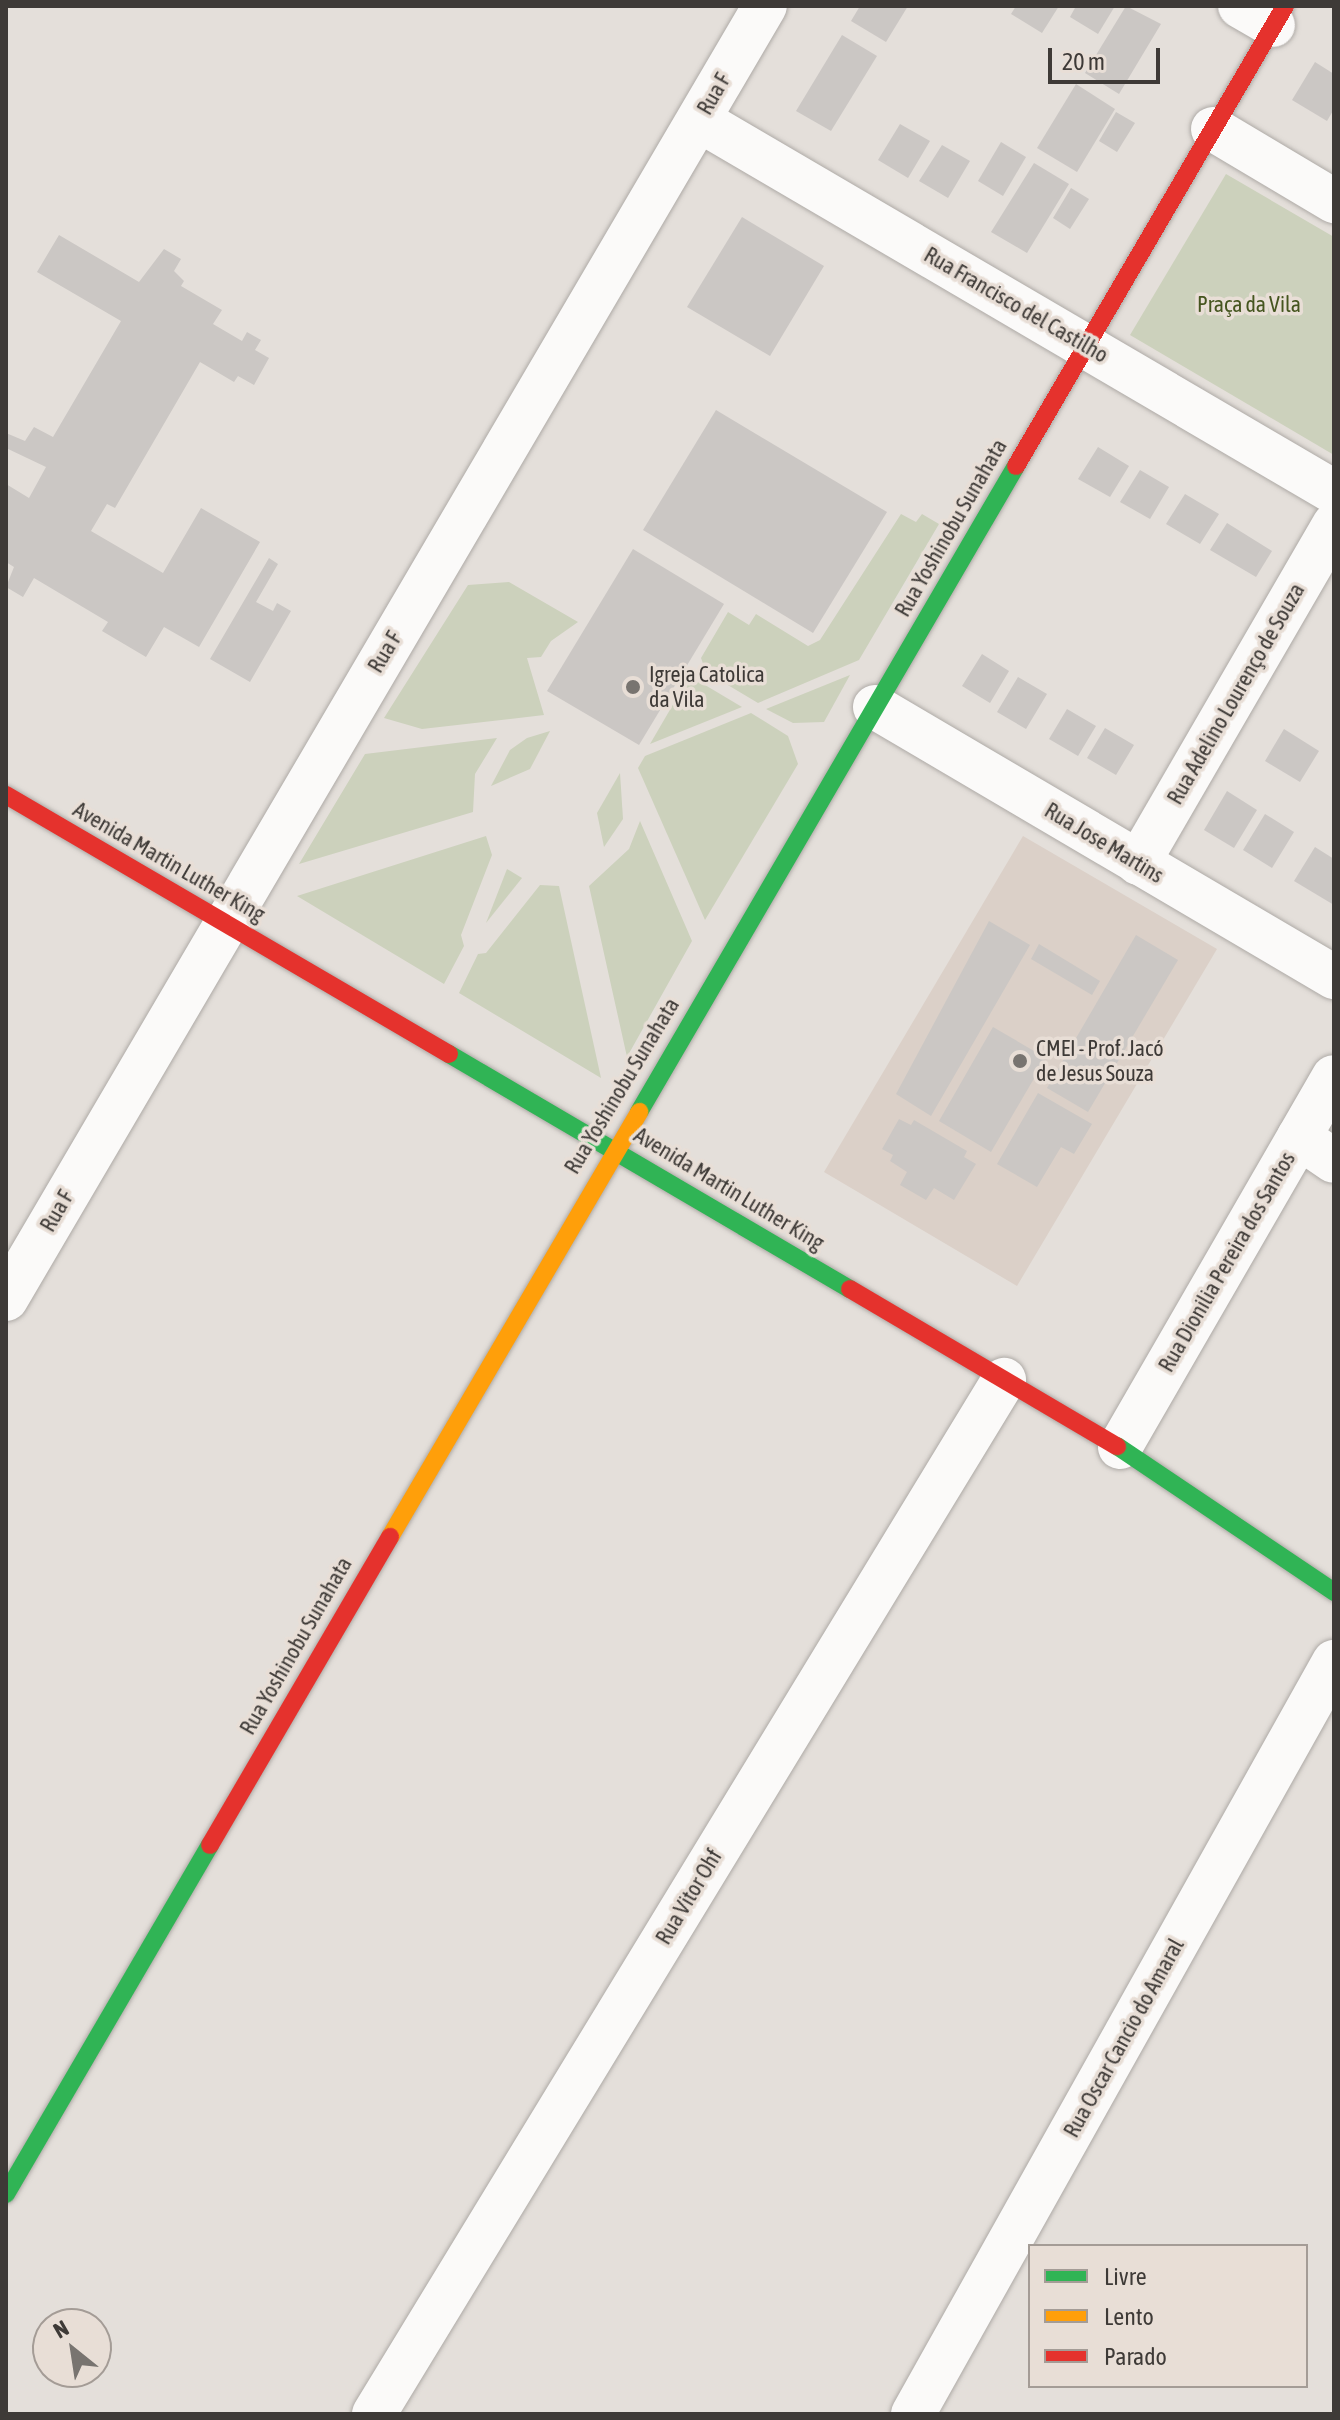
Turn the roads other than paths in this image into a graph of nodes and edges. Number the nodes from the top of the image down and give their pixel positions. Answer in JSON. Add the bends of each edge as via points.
{"nodes":[{"id":1,"x":765,"y":6,"type":"edge"},
{"id":2,"x":1266,"y":12,"type":"edge"},
{"id":3,"x":699,"y":120,"type":"junction"},
{"id":4,"x":1213,"y":129,"type":"junction"},
{"id":5,"x":1334,"y":201,"type":"edge"},
{"id":6,"x":1084,"y":345,"type":"junction"},
{"id":7,"x":1334,"y":492,"type":"edge"},
{"id":8,"x":1334,"y":525,"type":"edge"},
{"id":9,"x":875,"y":707,"type":"junction"},
{"id":10,"x":6,"y":795,"type":"edge"},
{"id":11,"x":1138,"y":863,"type":"junction"},
{"id":12,"x":225,"y":923,"type":"junction"},
{"id":13,"x":1334,"y":977,"type":"edge"},
{"id":14,"x":1334,"y":1077,"type":"edge"},
{"id":15,"x":613,"y":1149,"type":"junction"},
{"id":16,"x":1316,"y":1149,"type":"edge"},
{"id":17,"x":6,"y":1299,"type":"edge"},
{"id":18,"x":1004,"y":1380,"type":"junction"},
{"id":19,"x":1120,"y":1447,"type":"junction"},
{"id":20,"x":1334,"y":1592,"type":"edge"},
{"id":21,"x":1334,"y":1662,"type":"edge"},
{"id":22,"x":6,"y":2194,"type":"edge"},
{"id":23,"x":374,"y":2414,"type":"edge"},
{"id":24,"x":913,"y":2414,"type":"edge"}],
"edges":[{"from":1,"to":3,"type":"street","name":"Rua F"},
{"from":2,"to":4,"type":"main road","name":"Rua Yoshinobu Sunahata"},
{"from":3,"to":6,"type":"street","name":"Rua Francisco del Castilho"},
{"from":3,"to":12,"type":"street","name":"Rua F"},
{"from":4,"to":5,"type":"street"},
{"from":4,"to":6,"type":"main road","name":"Rua Yoshinobu Sunahata"},
{"from":6,"to":7,"type":"street","name":"Rua Francisco del Castilho"},
{"from":6,"to":9,"type":"main road","name":"Rua Yoshinobu Sunahata"},
{"from":8,"to":11,"type":"street","name":"Rua Adelino Lourenço de Souza"},
{"from":9,"to":11,"type":"street","name":"Rua Jose Martins"},
{"from":9,"to":15,"type":"main road","name":"Rua Yoshinobu Sunahata"},
{"from":10,"to":12,"type":"main road","name":"Avenida Martin Luther King"},
{"from":11,"to":13,"type":"street","name":"Rua Jose Martins"},
{"from":12,"to":15,"type":"main road","name":"Avenida Martin Luther King"},
{"from":12,"to":17,"type":"street","name":"Rua F"},
{"from":14,"to":16,"type":"street","name":"Rua Dionilia Pereira dos Santos"},
{"from":15,"to":18,"type":"main road","name":"Avenida Martin Luther King"},
{"from":15,"to":22,"type":"main road","name":"Rua Yoshinobu Sunahata"},
{"from":16,"to":19,"type":"street","name":"Rua Dionilia Pereira dos Santos"},
{"from":18,"to":19,"type":"main road","name":"Avenida Martin Luther King"},
{"from":18,"to":23,"type":"street","name":"Rua Vitor Ohf"},
{"from":19,"to":20,"type":"main road","name":"Avenida Martin Luther King"},
{"from":21,"to":24,"type":"street","name":"Rua Oscar Cancio do Amaral"}]}
